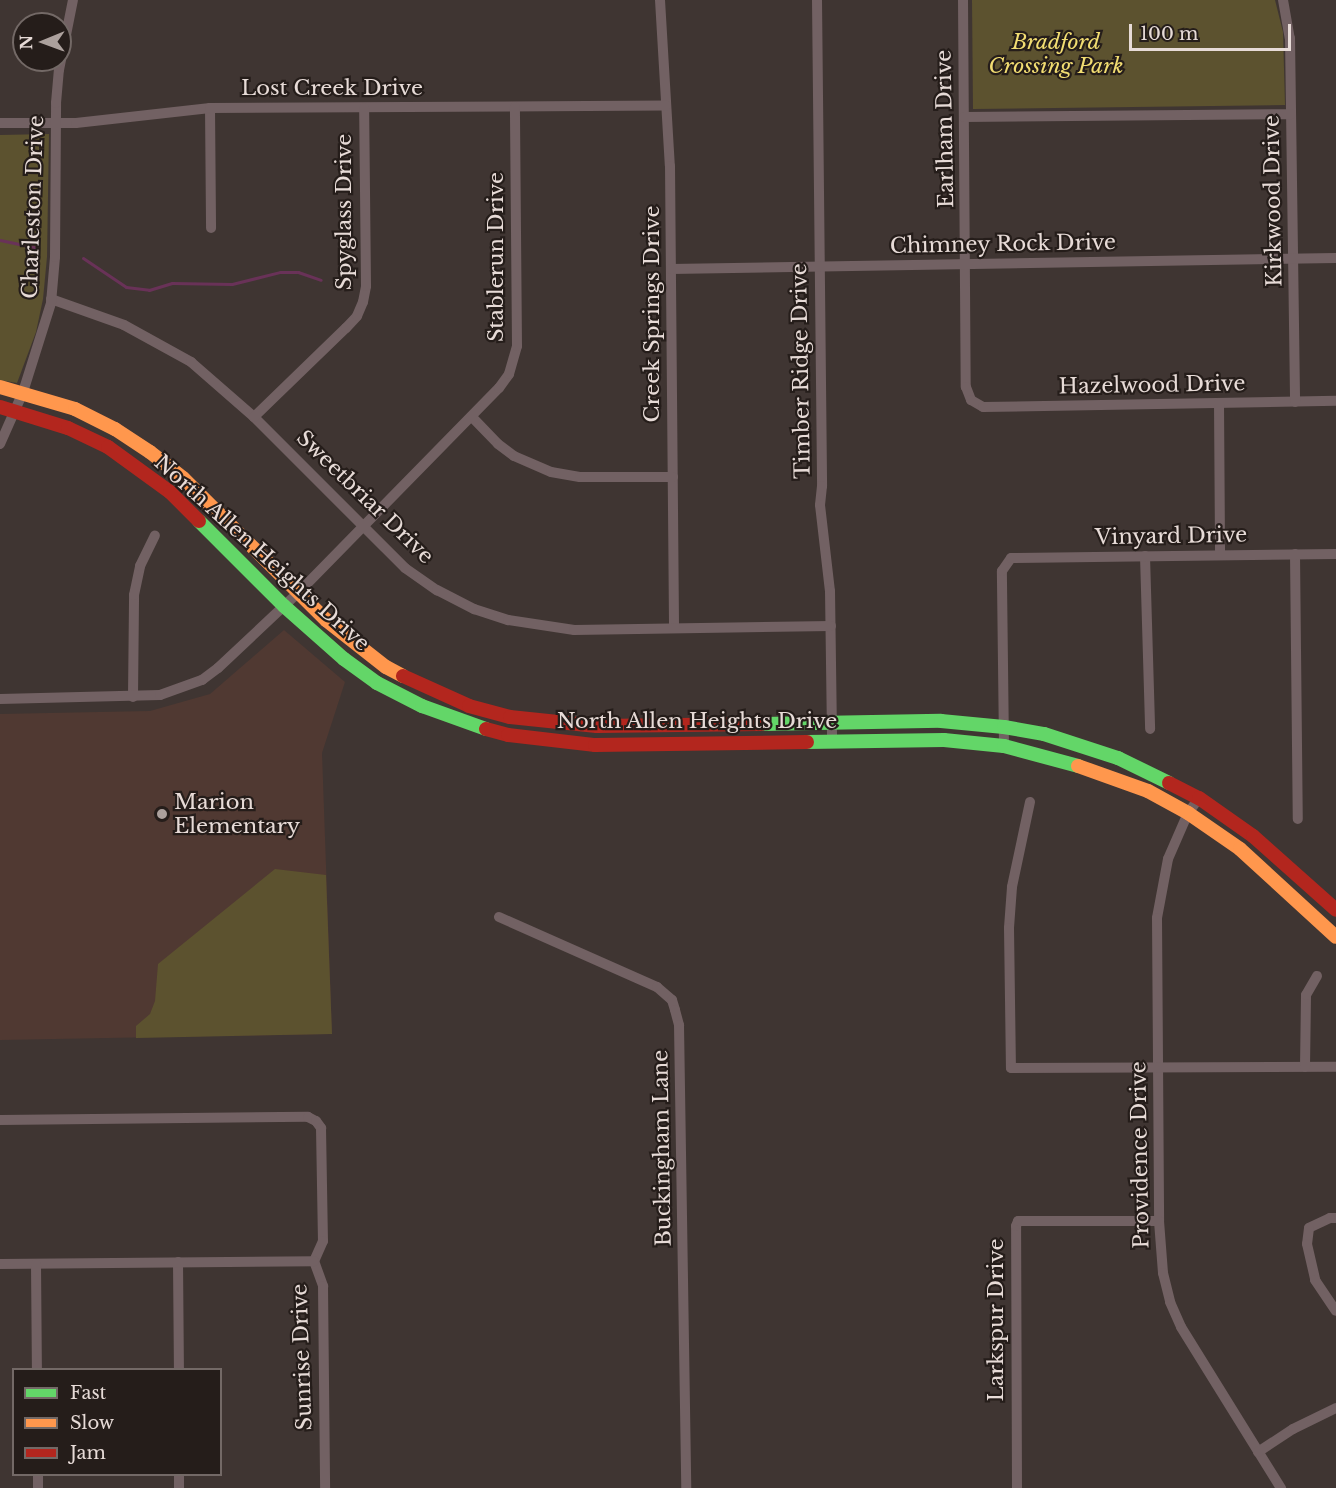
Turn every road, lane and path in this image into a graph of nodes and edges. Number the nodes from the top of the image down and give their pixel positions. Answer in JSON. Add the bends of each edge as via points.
{"nodes":[{"id":1,"x":74,"y":0,"type":"edge"},
{"id":2,"x":660,"y":0,"type":"edge"},
{"id":3,"x":817,"y":0,"type":"edge"},
{"id":4,"x":963,"y":0,"type":"edge"},
{"id":5,"x":1283,"y":0,"type":"edge"},
{"id":6,"x":666,"y":106,"type":"junction"},
{"id":7,"x":515,"y":107,"type":"junction"},
{"id":8,"x":210,"y":108,"type":"junction"},
{"id":9,"x":364,"y":108,"type":"junction"},
{"id":10,"x":1291,"y":114,"type":"junction"},
{"id":11,"x":964,"y":117,"type":"junction"},
{"id":12,"x":57,"y":122,"type":"junction"},
{"id":13,"x":0,"y":123,"type":"edge"},
{"id":14,"x":211,"y":228,"type":"dead end"},
{"id":15,"x":1336,"y":258,"type":"edge"},
{"id":16,"x":1294,"y":259,"type":"junction"},
{"id":17,"x":965,"y":264,"type":"junction"},
{"id":18,"x":819,"y":266,"type":"junction"},
{"id":19,"x":671,"y":269,"type":"junction"},
{"id":20,"x":51,"y":299,"type":"junction"},
{"id":21,"x":0,"y":387,"type":"edge"},
{"id":22,"x":23,"y":392,"type":"junction"},
{"id":23,"x":971,"y":400,"type":"joint"},
{"id":24,"x":1336,"y":401,"type":"edge"},
{"id":25,"x":1296,"y":402,"type":"junction"},
{"id":26,"x":1219,"y":403,"type":"junction"},
{"id":27,"x":0,"y":407,"type":"edge"},
{"id":28,"x":15,"y":411,"type":"junction"},
{"id":29,"x":254,"y":417,"type":"junction"},
{"id":30,"x":472,"y":417,"type":"junction"},
{"id":31,"x":0,"y":444,"type":"edge"},
{"id":32,"x":673,"y":477,"type":"junction"},
{"id":33,"x":363,"y":526,"type":"junction"},
{"id":34,"x":155,"y":535,"type":"dead end"},
{"id":35,"x":1295,"y":554,"type":"junction"},
{"id":36,"x":1336,"y":554,"type":"edge"},
{"id":37,"x":1220,"y":555,"type":"junction"},
{"id":38,"x":1146,"y":556,"type":"junction"},
{"id":39,"x":298,"y":592,"type":"junction"},
{"id":40,"x":284,"y":606,"type":"junction"},
{"id":41,"x":831,"y":626,"type":"junction"},
{"id":42,"x":674,"y":628,"type":"junction"},
{"id":43,"x":133,"y":697,"type":"junction"},
{"id":44,"x":0,"y":699,"type":"edge"},
{"id":45,"x":832,"y":722,"type":"junction"},
{"id":46,"x":1004,"y":727,"type":"junction"},
{"id":47,"x":1150,"y":729,"type":"dead end"},
{"id":48,"x":832,"y":742,"type":"junction"},
{"id":49,"x":1004,"y":746,"type":"junction"},
{"id":50,"x":1199,"y":798,"type":"junction"},
{"id":51,"x":1030,"y":802,"type":"dead end"},
{"id":52,"x":1188,"y":813,"type":"junction"},
{"id":53,"x":1298,"y":819,"type":"dead end"},
{"id":54,"x":1336,"y":910,"type":"edge"},
{"id":55,"x":499,"y":917,"type":"dead end"},
{"id":56,"x":1336,"y":937,"type":"edge"},
{"id":57,"x":1317,"y":976,"type":"dead end"},
{"id":58,"x":1305,"y":1067,"type":"junction"},
{"id":59,"x":1336,"y":1067,"type":"edge"},
{"id":60,"x":1157,"y":1068,"type":"junction"},
{"id":61,"x":0,"y":1120,"type":"edge"},
{"id":62,"x":1336,"y":1218,"type":"edge"},
{"id":63,"x":1159,"y":1221,"type":"junction"},
{"id":64,"x":314,"y":1261,"type":"junction"},
{"id":65,"x":178,"y":1262,"type":"junction"},
{"id":66,"x":0,"y":1264,"type":"edge"},
{"id":67,"x":36,"y":1264,"type":"junction"},
{"id":68,"x":1336,"y":1311,"type":"edge"},
{"id":69,"x":37,"y":1368,"type":"edge"},
{"id":70,"x":179,"y":1368,"type":"edge"},
{"id":71,"x":1336,"y":1408,"type":"edge"},
{"id":72,"x":1258,"y":1452,"type":"junction"},
{"id":73,"x":325,"y":1488,"type":"edge"},
{"id":74,"x":686,"y":1488,"type":"edge"},
{"id":75,"x":1017,"y":1488,"type":"edge"},
{"id":76,"x":1281,"y":1488,"type":"edge"}],
"edges":[{"from":1,"to":12,"type":"street","name":"Charleston Drive","via":[[59,70]]},
{"from":2,"to":6,"type":"street","name":"Creek Springs Drive"},
{"from":3,"to":18,"type":"street","name":"Timber Ridge Drive"},
{"from":4,"to":11,"type":"street","name":"Earlham Drive"},
{"from":5,"to":10,"type":"street","name":"Kirkwood Drive","via":[[1290,38]]},
{"from":6,"to":7,"type":"street","name":"Lost Creek Drive"},
{"from":6,"to":19,"type":"street","name":"Creek Springs Drive"},
{"from":7,"to":9,"type":"street","name":"Lost Creek Drive"},
{"from":7,"to":30,"type":"street","name":"Stablerun Drive","via":[[517,346],[509,374]]},
{"from":8,"to":9,"type":"street","name":"Lost Creek Drive"},
{"from":8,"to":12,"type":"street","name":"Lost Creek Drive"},
{"from":8,"to":14,"type":"street"},
{"from":9,"to":29,"type":"street","name":"Spyglass Drive","via":[[363,302],[346,328]]},
{"from":10,"to":11,"type":"street"},
{"from":10,"to":16,"type":"street","name":"Kirkwood Drive"},
{"from":11,"to":17,"type":"street","name":"Earlham Drive"},
{"from":12,"to":13,"type":"street","name":"Lost Creek Drive"},
{"from":12,"to":20,"type":"street","name":"Charleston Drive"},
{"from":15,"to":16,"type":"street","name":"Chimney Rock Drive"},
{"from":16,"to":17,"type":"street","name":"Chimney Rock Drive"},
{"from":16,"to":25,"type":"street","name":"Kirkwood Drive"},
{"from":17,"to":18,"type":"street","name":"Chimney Rock Drive"},
{"from":17,"to":23,"type":"street","name":"Earlham Drive","via":[[966,387]]},
{"from":18,"to":19,"type":"street","name":"Chimney Rock Drive"},
{"from":18,"to":41,"type":"street","name":"Timber Ridge Drive","via":[[820,506]]},
{"from":19,"to":32,"type":"street","name":"Creek Springs Drive"},
{"from":20,"to":22,"type":"street","name":"Charleston Drive"},
{"from":20,"to":29,"type":"street","name":"Sweetbriar Drive","via":[[124,325],[157,342],[191,362]]},
{"from":21,"to":22,"type":"main road","name":"North Allen Heights Drive"},
{"from":22,"to":28,"type":"street","name":"Charleston Drive"},
{"from":22,"to":39,"type":"main road","name":"North Allen Heights Drive","via":[[75,409],[150,452],[183,478]]},
{"from":23,"to":26,"type":"street","name":"Hazelwood Drive","via":[[983,407]]},
{"from":24,"to":25,"type":"street","name":"Hazelwood Drive"},
{"from":25,"to":26,"type":"street","name":"Hazelwood Drive"},
{"from":26,"to":37,"type":"street"},
{"from":27,"to":28,"type":"main road","name":"North Allen Heights Drive"},
{"from":28,"to":31,"type":"street","name":"Charleston Drive"},
{"from":28,"to":40,"type":"main road","name":"North Allen Heights Drive","via":[[68,428],[108,447],[138,468],[170,492]]},
{"from":29,"to":33,"type":"street","name":"Sweetbriar Drive"},
{"from":30,"to":32,"type":"street","via":[[514,456],[551,472],[580,477]]},
{"from":30,"to":33,"type":"street","name":"Stablerun Drive"},
{"from":32,"to":42,"type":"street","name":"Creek Springs Drive"},
{"from":33,"to":39,"type":"street"},
{"from":33,"to":42,"type":"street","name":"Sweetbriar Drive","via":[[405,568],[474,609],[508,620],[574,630]]},
{"from":34,"to":43,"type":"street","via":[[140,567],[134,595]]},
{"from":35,"to":36,"type":"street","name":"Vinyard Drive"},
{"from":35,"to":37,"type":"street","name":"Vinyard Drive"},
{"from":35,"to":53,"type":"street"},
{"from":37,"to":38,"type":"street","name":"Vinyard Drive"},
{"from":38,"to":46,"type":"street","name":"Vinyard Drive","via":[[1016,557],[1007,561],[1002,571]]},
{"from":38,"to":47,"type":"street"},
{"from":39,"to":40,"type":"street"},
{"from":39,"to":45,"type":"main road","name":"North Allen Heights Drive","via":[[326,620],[386,667],[439,693],[510,717],[597,726]]},
{"from":40,"to":43,"type":"street","via":[[202,680],[160,695]]},
{"from":40,"to":48,"type":"main road","name":"North Allen Heights Drive","via":[[377,683],[432,711],[508,735],[595,745]]},
{"from":41,"to":42,"type":"street","name":"Sweetbriar Drive"},
{"from":41,"to":45,"type":"street","name":"Timber Ridge Drive"},
{"from":43,"to":44,"type":"street"},
{"from":45,"to":46,"type":"main road","name":"North Allen Heights Drive","via":[[940,721]]},
{"from":45,"to":48,"type":"street","name":"Timber Ridge Drive"},
{"from":46,"to":49,"type":"street"},
{"from":46,"to":50,"type":"main road","name":"North Allen Heights Drive","via":[[1044,734],[1118,758]]},
{"from":48,"to":49,"type":"main road","name":"North Allen Heights Drive","via":[[945,740]]},
{"from":49,"to":52,"type":"main road","name":"North Allen Heights Drive","via":[[1111,776]]},
{"from":50,"to":52,"type":"street","name":"Providence Drive"},
{"from":50,"to":54,"type":"main road","name":"North Allen Heights Drive","via":[[1253,836]]},
{"from":51,"to":60,"type":"street","via":[[1012,887],[1009,928],[1011,1068]]},
{"from":52,"to":56,"type":"main road","name":"North Allen Heights Drive","via":[[1240,849]]},
{"from":52,"to":60,"type":"street","name":"Providence Drive","via":[[1168,859],[1160,894],[1156,944]]},
{"from":55,"to":74,"type":"street","name":"Buckingham Lane","via":[[657,987],[672,1000],[679,1025]]},
{"from":57,"to":58,"type":"street","via":[[1306,995]]},
{"from":58,"to":59,"type":"street"},
{"from":58,"to":60,"type":"street"},
{"from":60,"to":63,"type":"street","name":"Providence Drive"},
{"from":61,"to":64,"type":"street","name":"Sunrise Drive","via":[[308,1117],[321,1128],[322,1241]]},
{"from":62,"to":68,"type":"street","via":[[1309,1228],[1307,1244],[1315,1280]]},
{"from":63,"to":72,"type":"street","name":"Providence Drive","via":[[1163,1273],[1170,1302],[1181,1327]]},
{"from":63,"to":75,"type":"street","name":"Larkspur Drive","via":[[1018,1221]]},
{"from":64,"to":65,"type":"street"},
{"from":64,"to":73,"type":"street","name":"Sunrise Drive","via":[[323,1286]]},
{"from":65,"to":67,"type":"street"},
{"from":65,"to":70,"type":"street"},
{"from":66,"to":67,"type":"street"},
{"from":67,"to":69,"type":"street"},
{"from":71,"to":72,"type":"street"},
{"from":72,"to":76,"type":"street","name":"Providence Drive"}]}
